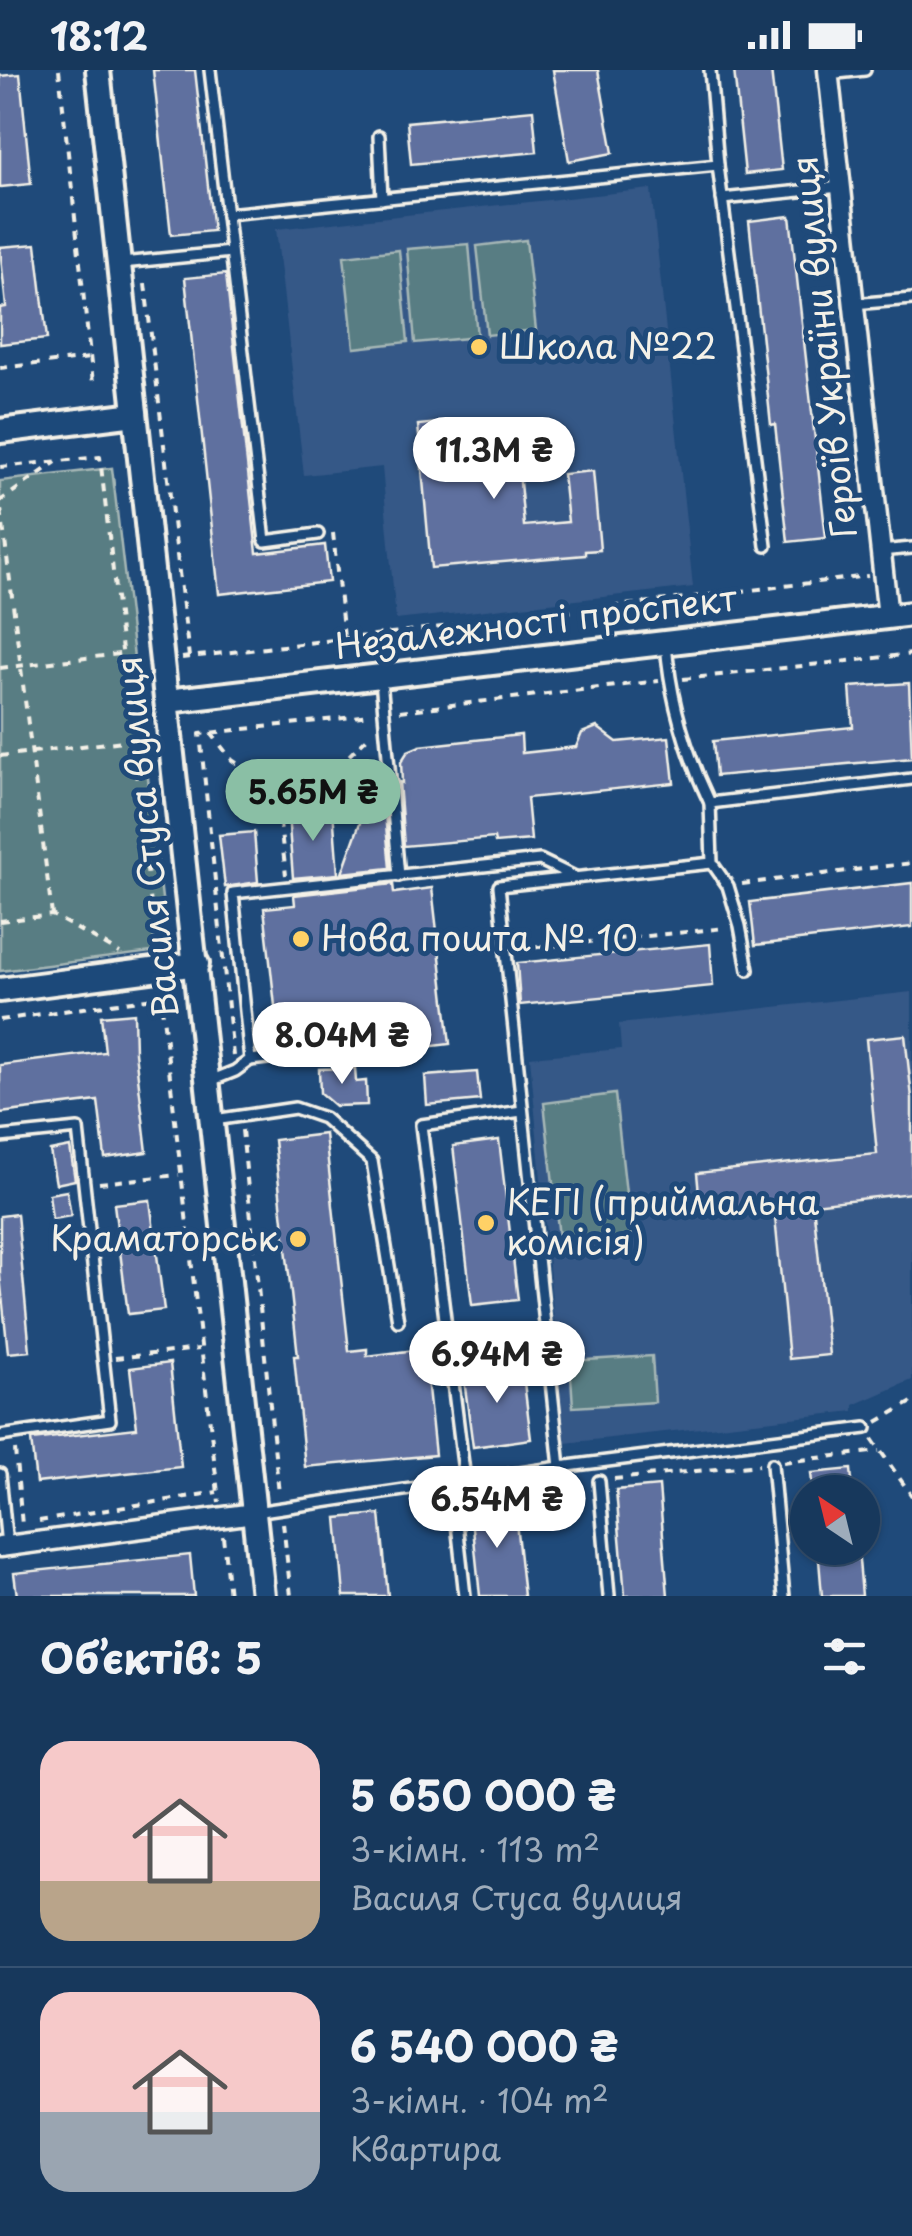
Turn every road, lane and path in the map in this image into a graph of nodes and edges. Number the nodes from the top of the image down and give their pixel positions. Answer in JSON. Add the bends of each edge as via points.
{"nodes":[{"id":1,"x":60,"y":70,"type":"edge"},
{"id":2,"x":98,"y":70,"type":"edge"},
{"id":3,"x":210,"y":70,"type":"edge"},
{"id":4,"x":710,"y":70,"type":"edge"},
{"id":5,"x":865,"y":70,"type":"edge"},
{"id":6,"x":828,"y":72,"type":"edge"},
{"id":7,"x":379,"y":136,"type":"dead end"},
{"id":8,"x":718,"y":166,"type":"junction"},
{"id":9,"x":840,"y":187,"type":"junction"},
{"id":10,"x":382,"y":199,"type":"junction"},
{"id":11,"x":722,"y":199,"type":"junction"},
{"id":12,"x":226,"y":214,"type":"junction"},
{"id":13,"x":231,"y":252,"type":"junction"},
{"id":14,"x":131,"y":262,"type":"junction"},
{"id":15,"x":912,"y":298,"type":"edge"},
{"id":16,"x":853,"y":304,"type":"junction"},
{"id":17,"x":90,"y":358,"type":"junction"},
{"id":18,"x":0,"y":368,"type":"edge"},
{"id":19,"x":93,"y":383,"type":"dead end"},
{"id":20,"x":136,"y":414,"type":"junction"},
{"id":21,"x":0,"y":432,"type":"edge"},
{"id":22,"x":58,"y":461,"type":"junction"},
{"id":23,"x":0,"y":468,"type":"edge"},
{"id":24,"x":0,"y":501,"type":"edge"},
{"id":25,"x":318,"y":534,"type":"joint"},
{"id":26,"x":766,"y":546,"type":"dead end"},
{"id":27,"x":912,"y":548,"type":"edge"},
{"id":28,"x":880,"y":551,"type":"junction"},
{"id":29,"x":883,"y":574,"type":"junction"},
{"id":30,"x":912,"y":614,"type":"edge"},
{"id":31,"x":888,"y":617,"type":"junction"},
{"id":32,"x":344,"y":638,"type":"junction"},
{"id":33,"x":666,"y":642,"type":"junction"},
{"id":34,"x":122,"y":654,"type":"junction"},
{"id":35,"x":912,"y":654,"type":"edge"},
{"id":36,"x":21,"y":665,"type":"junction"},
{"id":37,"x":0,"y":668,"type":"edge"},
{"id":38,"x":381,"y":676,"type":"junction"},
{"id":39,"x":669,"y":680,"type":"junction"},
{"id":40,"x":168,"y":701,"type":"junction"},
{"id":41,"x":385,"y":717,"type":"junction"},
{"id":42,"x":211,"y":733,"type":"junction"},
{"id":43,"x":131,"y":740,"type":"junction"},
{"id":44,"x":32,"y":753,"type":"junction"},
{"id":45,"x":0,"y":756,"type":"edge"},
{"id":46,"x":912,"y":779,"type":"edge"},
{"id":47,"x":276,"y":790,"type":"junction"},
{"id":48,"x":710,"y":803,"type":"junction"},
{"id":49,"x":912,"y":862,"type":"edge"},
{"id":50,"x":712,"y":863,"type":"junction"},
{"id":51,"x":399,"y":876,"type":"junction"},
{"id":52,"x":576,"y":877,"type":"junction"},
{"id":53,"x":728,"y":886,"type":"junction"},
{"id":54,"x":287,"y":887,"type":"junction"},
{"id":55,"x":52,"y":914,"type":"junction"},
{"id":56,"x":0,"y":921,"type":"edge"},
{"id":57,"x":740,"y":926,"type":"junction"},
{"id":58,"x":506,"y":950,"type":"junction"},
{"id":59,"x":156,"y":952,"type":"dead end"},
{"id":60,"x":124,"y":955,"type":"dead end"},
{"id":61,"x":197,"y":964,"type":"junction"},
{"id":62,"x":748,"y":970,"type":"dead end"},
{"id":63,"x":0,"y":990,"type":"edge"},
{"id":64,"x":174,"y":995,"type":"dead end"},
{"id":65,"x":161,"y":996,"type":"junction"},
{"id":66,"x":0,"y":1020,"type":"edge"},
{"id":67,"x":388,"y":1044,"type":"dead end"},
{"id":68,"x":250,"y":1060,"type":"junction"},
{"id":69,"x":235,"y":1072,"type":"junction"},
{"id":70,"x":210,"y":1081,"type":"junction"},
{"id":71,"x":522,"y":1111,"type":"junction"},
{"id":72,"x":240,"y":1117,"type":"junction"},
{"id":73,"x":214,"y":1120,"type":"junction"},
{"id":74,"x":0,"y":1138,"type":"edge"},
{"id":75,"x":180,"y":1175,"type":"junction"},
{"id":76,"x":84,"y":1185,"type":"junction"},
{"id":77,"x":398,"y":1321,"type":"dead end"},
{"id":78,"x":199,"y":1349,"type":"junction"},
{"id":79,"x":103,"y":1359,"type":"junction"},
{"id":80,"x":912,"y":1402,"type":"edge"},
{"id":81,"x":866,"y":1428,"type":"junction"},
{"id":82,"x":13,"y":1434,"type":"junction"},
{"id":83,"x":0,"y":1436,"type":"edge"},
{"id":84,"x":879,"y":1451,"type":"junction"},
{"id":85,"x":772,"y":1464,"type":"junction"},
{"id":86,"x":560,"y":1467,"type":"junction"},
{"id":87,"x":0,"y":1474,"type":"edge"},
{"id":88,"x":465,"y":1480,"type":"junction"},
{"id":89,"x":599,"y":1481,"type":"junction"},
{"id":90,"x":508,"y":1490,"type":"dead end"},
{"id":91,"x":217,"y":1492,"type":"junction"},
{"id":92,"x":454,"y":1496,"type":"dead end"},
{"id":93,"x":912,"y":1496,"type":"edge"},
{"id":94,"x":281,"y":1508,"type":"junction"},
{"id":95,"x":254,"y":1512,"type":"junction"},
{"id":96,"x":221,"y":1518,"type":"junction"},
{"id":97,"x":22,"y":1524,"type":"junction"},
{"id":98,"x":10,"y":1546,"type":"edge"},
{"id":99,"x":229,"y":1596,"type":"edge"},
{"id":100,"x":264,"y":1596,"type":"edge"},
{"id":101,"x":291,"y":1596,"type":"edge"},
{"id":102,"x":464,"y":1596,"type":"edge"},
{"id":103,"x":610,"y":1596,"type":"edge"},
{"id":104,"x":784,"y":1596,"type":"edge"}],
"edges":[{"from":1,"to":17,"type":"path"},
{"from":2,"to":14,"type":"street","name":"Василя Стуса вулиця"},
{"from":3,"to":12,"type":"lane"},
{"from":4,"to":8,"type":"lane"},
{"from":5,"to":6,"type":"lane"},
{"from":6,"to":9,"type":"street","name":"Героїв України вулиця"},
{"from":7,"to":10,"type":"lane"},
{"from":8,"to":10,"type":"lane"},
{"from":8,"to":11,"type":"lane"},
{"from":9,"to":11,"type":"lane"},
{"from":9,"to":16,"type":"street","name":"Героїв України вулиця"},
{"from":10,"to":12,"type":"lane"},
{"from":11,"to":26,"type":"lane"},
{"from":12,"to":13,"type":"lane"},
{"from":13,"to":14,"type":"lane"},
{"from":13,"to":25,"type":"lane","via":[[266,541]]},
{"from":14,"to":20,"type":"street","name":"Василя Стуса вулиця"},
{"from":14,"to":32,"type":"path","via":[[189,657]]},
{"from":15,"to":16,"type":"lane"},
{"from":16,"to":28,"type":"street","name":"Героїв України вулиця"},
{"from":17,"to":18,"type":"path"},
{"from":17,"to":19,"type":"path"},
{"from":20,"to":21,"type":"street"},
{"from":20,"to":40,"type":"street","name":"Василя Стуса вулиця"},
{"from":22,"to":23,"type":"path"},
{"from":22,"to":24,"type":"path"},
{"from":22,"to":34,"type":"path","via":[[100,457]]},
{"from":24,"to":36,"type":"path"},
{"from":25,"to":32,"type":"path","via":[[335,533]]},
{"from":27,"to":28,"type":"lane"},
{"from":28,"to":29,"type":"street","name":"Героїв України вулиця"},
{"from":29,"to":31,"type":"street","name":"Героїв України вулиця"},
{"from":29,"to":32,"type":"path"},
{"from":30,"to":31,"type":"street","name":"Незалежності проспект"},
{"from":31,"to":33,"type":"street","name":"Незалежності проспект"},
{"from":33,"to":38,"type":"street","name":"Незалежності проспект"},
{"from":33,"to":39,"type":"lane"},
{"from":34,"to":36,"type":"path"},
{"from":34,"to":43,"type":"path"},
{"from":35,"to":39,"type":"path"},
{"from":36,"to":37,"type":"path"},
{"from":36,"to":44,"type":"path"},
{"from":38,"to":40,"type":"street","name":"Незалежності проспект"},
{"from":38,"to":41,"type":"lane"},
{"from":39,"to":41,"type":"path"},
{"from":39,"to":48,"type":"lane"},
{"from":40,"to":61,"type":"street","name":"Василя Стуса вулиця"},
{"from":41,"to":42,"type":"path"},
{"from":41,"to":47,"type":"path","via":[[315,789]]},
{"from":41,"to":51,"type":"lane"},
{"from":42,"to":47,"type":"path","via":[[232,760]]},
{"from":42,"to":69,"type":"path","via":[[200,734]]},
{"from":43,"to":44,"type":"path"},
{"from":43,"to":59,"type":"path"},
{"from":44,"to":45,"type":"path"},
{"from":44,"to":55,"type":"path"},
{"from":46,"to":48,"type":"lane"},
{"from":47,"to":54,"type":"path"},
{"from":48,"to":50,"type":"lane"},
{"from":49,"to":53,"type":"path"},
{"from":50,"to":52,"type":"lane"},
{"from":50,"to":53,"type":"lane"},
{"from":51,"to":52,"type":"lane","via":[[540,860]]},
{"from":51,"to":54,"type":"lane"},
{"from":52,"to":58,"type":"lane","via":[[499,886]]},
{"from":53,"to":57,"type":"lane"},
{"from":54,"to":68,"type":"lane","via":[[232,892]]},
{"from":55,"to":56,"type":"path"},
{"from":55,"to":60,"type":"path"},
{"from":57,"to":58,"type":"path"},
{"from":57,"to":62,"type":"lane"},
{"from":58,"to":71,"type":"lane"},
{"from":61,"to":63,"type":"street"},
{"from":61,"to":70,"type":"street","name":"Василя Стуса вулиця"},
{"from":64,"to":65,"type":"path"},
{"from":65,"to":66,"type":"path"},
{"from":65,"to":75,"type":"path"},
{"from":67,"to":68,"type":"lane"},
{"from":68,"to":69,"type":"lane"},
{"from":69,"to":70,"type":"lane"},
{"from":70,"to":73,"type":"street","name":"Василя Стуса вулиця"},
{"from":71,"to":86,"type":"lane"},
{"from":71,"to":88,"type":"lane","via":[[421,1125]]},
{"from":72,"to":73,"type":"lane"},
{"from":72,"to":77,"type":"lane","via":[[295,1108],[324,1118],[372,1161]]},
{"from":72,"to":94,"type":"path"},
{"from":73,"to":95,"type":"street","name":"Василя Стуса вулиця"},
{"from":74,"to":76,"type":"lane","via":[[78,1129]]},
{"from":75,"to":76,"type":"path"},
{"from":75,"to":78,"type":"path"},
{"from":76,"to":79,"type":"lane"},
{"from":78,"to":79,"type":"path"},
{"from":78,"to":91,"type":"path"},
{"from":79,"to":82,"type":"lane","via":[[110,1420]]},
{"from":80,"to":81,"type":"path"},
{"from":81,"to":84,"type":"path"},
{"from":81,"to":86,"type":"lane"},
{"from":82,"to":83,"type":"lane"},
{"from":82,"to":97,"type":"path"},
{"from":84,"to":85,"type":"path"},
{"from":84,"to":93,"type":"path"},
{"from":85,"to":89,"type":"path"},
{"from":85,"to":104,"type":"lane"},
{"from":86,"to":88,"type":"lane"},
{"from":87,"to":98,"type":"lane"},
{"from":88,"to":94,"type":"lane"},
{"from":89,"to":90,"type":"path"},
{"from":89,"to":103,"type":"lane"},
{"from":91,"to":96,"type":"path"},
{"from":91,"to":97,"type":"path"},
{"from":92,"to":102,"type":"lane"},
{"from":94,"to":95,"type":"lane"},
{"from":94,"to":101,"type":"path"},
{"from":95,"to":96,"type":"street"},
{"from":95,"to":100,"type":"street","name":"Василя Стуса вулиця"},
{"from":96,"to":98,"type":"street"},
{"from":96,"to":99,"type":"path"},
{"from":97,"to":98,"type":"path"}]}
